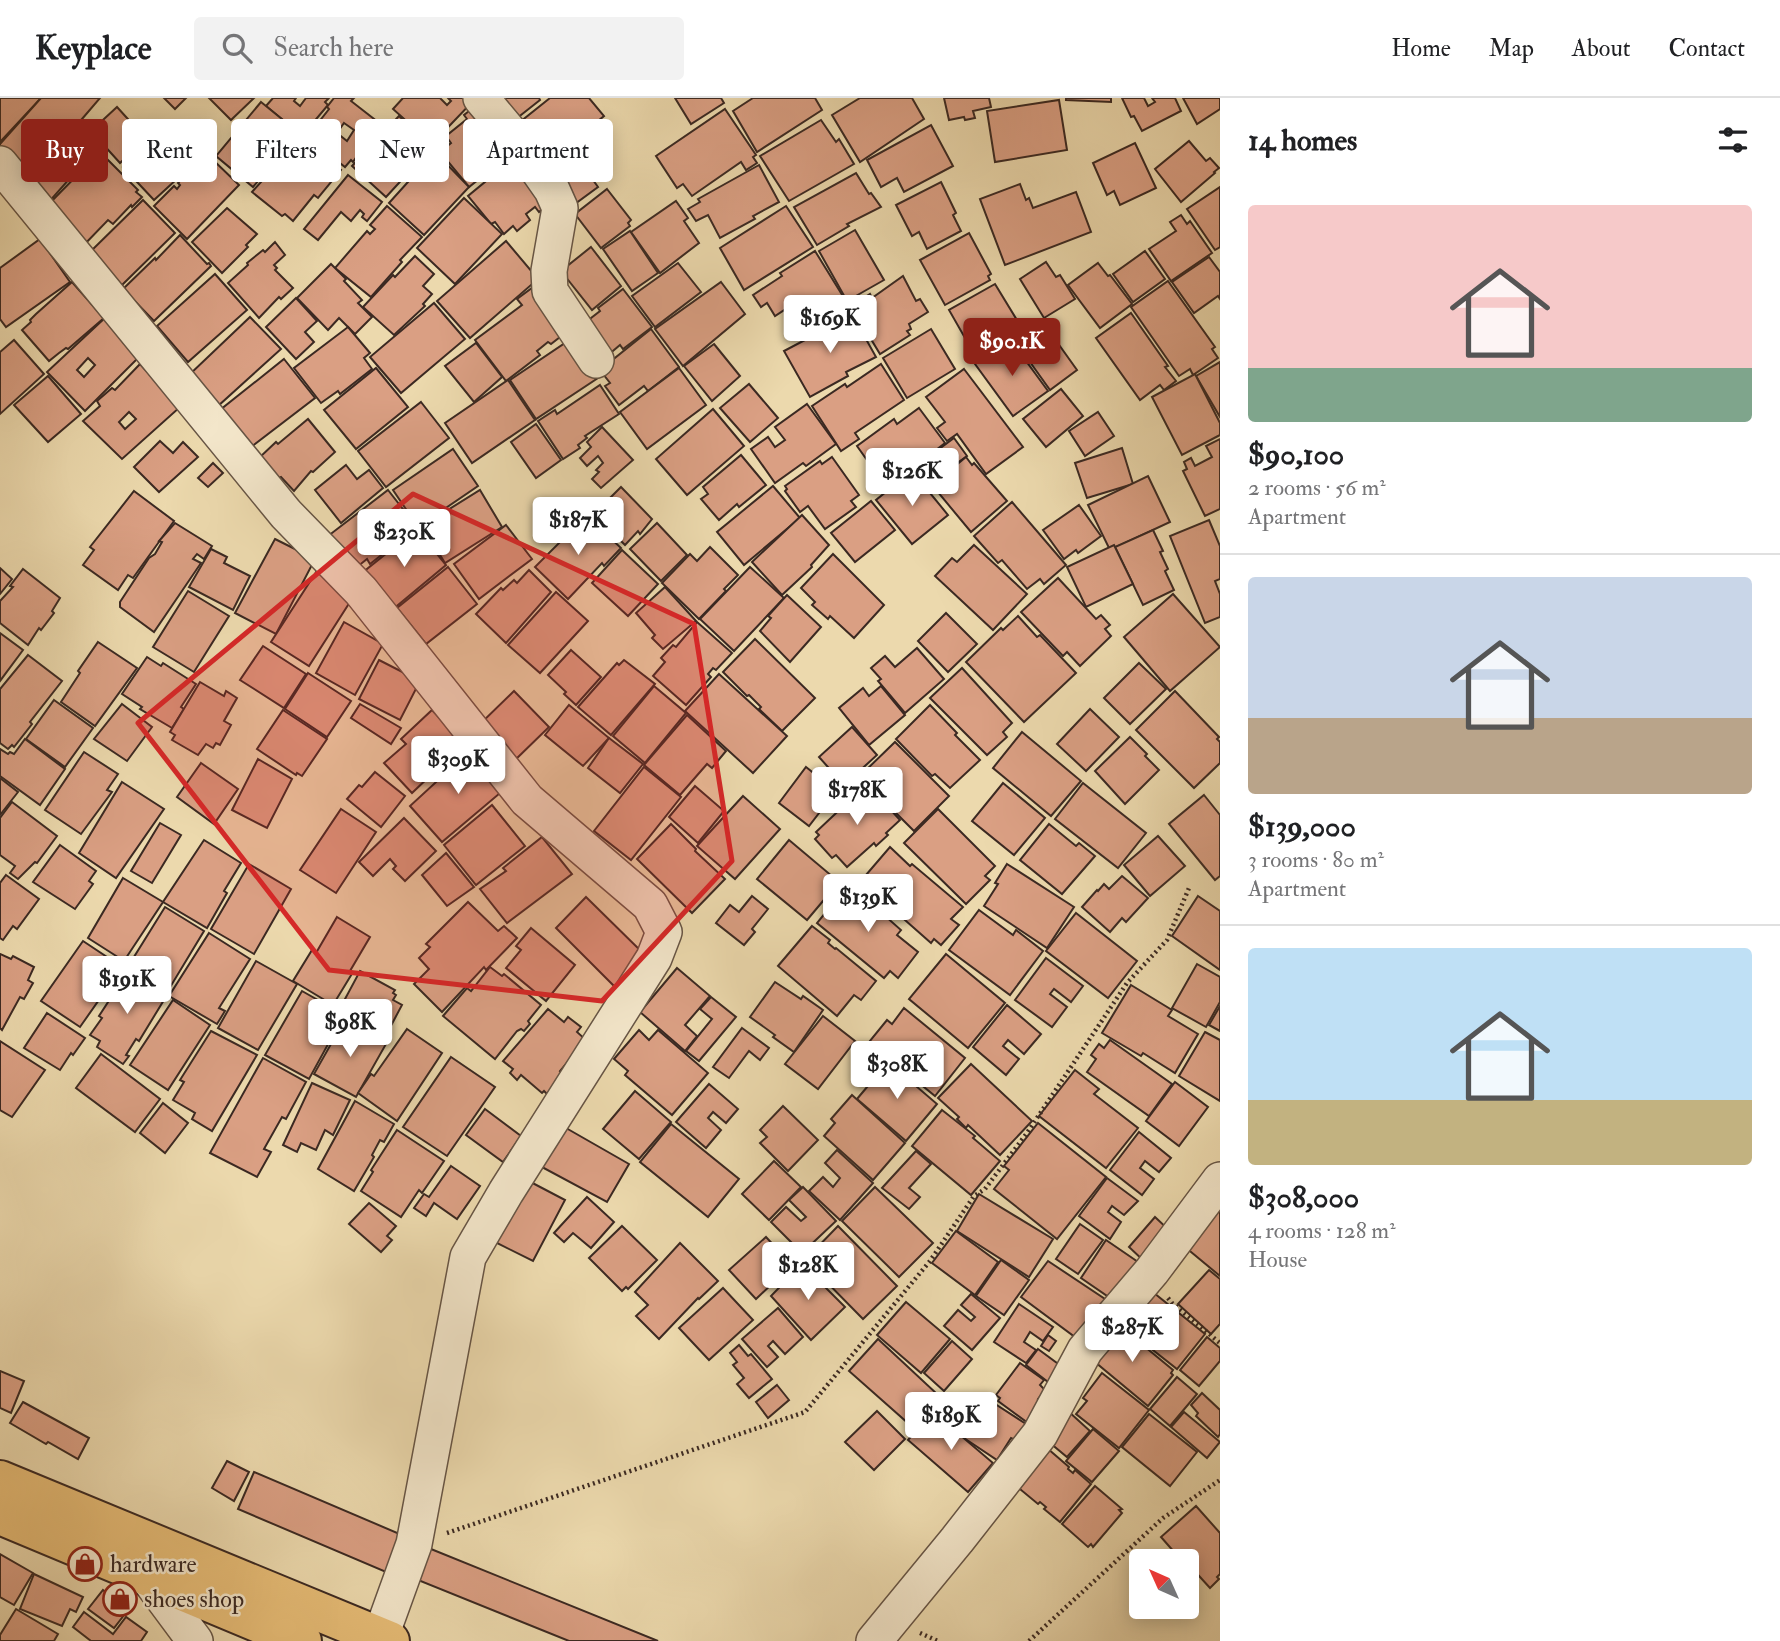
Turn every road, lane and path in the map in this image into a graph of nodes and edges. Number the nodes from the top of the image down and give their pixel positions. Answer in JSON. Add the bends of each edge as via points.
{"nodes":[{"id":1,"x":481,"y":98,"type":"edge"},
{"id":2,"x":0,"y":164,"type":"edge"},
{"id":3,"x":596,"y":360,"type":"dead end"},
{"id":4,"x":1189,"y":888,"type":"dead end"},
{"id":5,"x":1220,"y":1180,"type":"edge"},
{"id":6,"x":1152,"y":1271,"type":"junction"},
{"id":7,"x":1220,"y":1343,"type":"edge"},
{"id":8,"x":0,"y":1480,"type":"edge"},
{"id":9,"x":1220,"y":1480,"type":"edge"},
{"id":10,"x":0,"y":1515,"type":"edge"},
{"id":11,"x":414,"y":1544,"type":"junction"},
{"id":12,"x":146,"y":1576,"type":"junction"},
{"id":13,"x":383,"y":1640,"type":"edge"},
{"id":14,"x":195,"y":1641,"type":"edge"},
{"id":15,"x":302,"y":1641,"type":"edge"},
{"id":16,"x":874,"y":1641,"type":"edge"},
{"id":17,"x":1029,"y":1641,"type":"edge"}],
"edges":[{"from":1,"to":3,"type":"street","via":[[522,147],[560,208],[550,291]]},
{"from":2,"to":11,"type":"street","via":[[286,514],[361,591],[527,800],[650,905],[664,932],[654,958],[468,1257]]},
{"from":4,"to":11,"type":"path","via":[[1167,940],[1127,983],[1027,1133],[806,1412]]},
{"from":5,"to":6,"type":"street"},
{"from":6,"to":7,"type":"path","via":[[1172,1303]]},
{"from":6,"to":16,"type":"street","via":[[1084,1350],[1040,1434]]},
{"from":8,"to":13,"type":"main road"},
{"from":9,"to":17,"type":"path","via":[[1163,1518]]},
{"from":10,"to":12,"type":"main road"},
{"from":11,"to":13,"type":"street"},
{"from":12,"to":14,"type":"street"},
{"from":12,"to":15,"type":"main road"}]}
